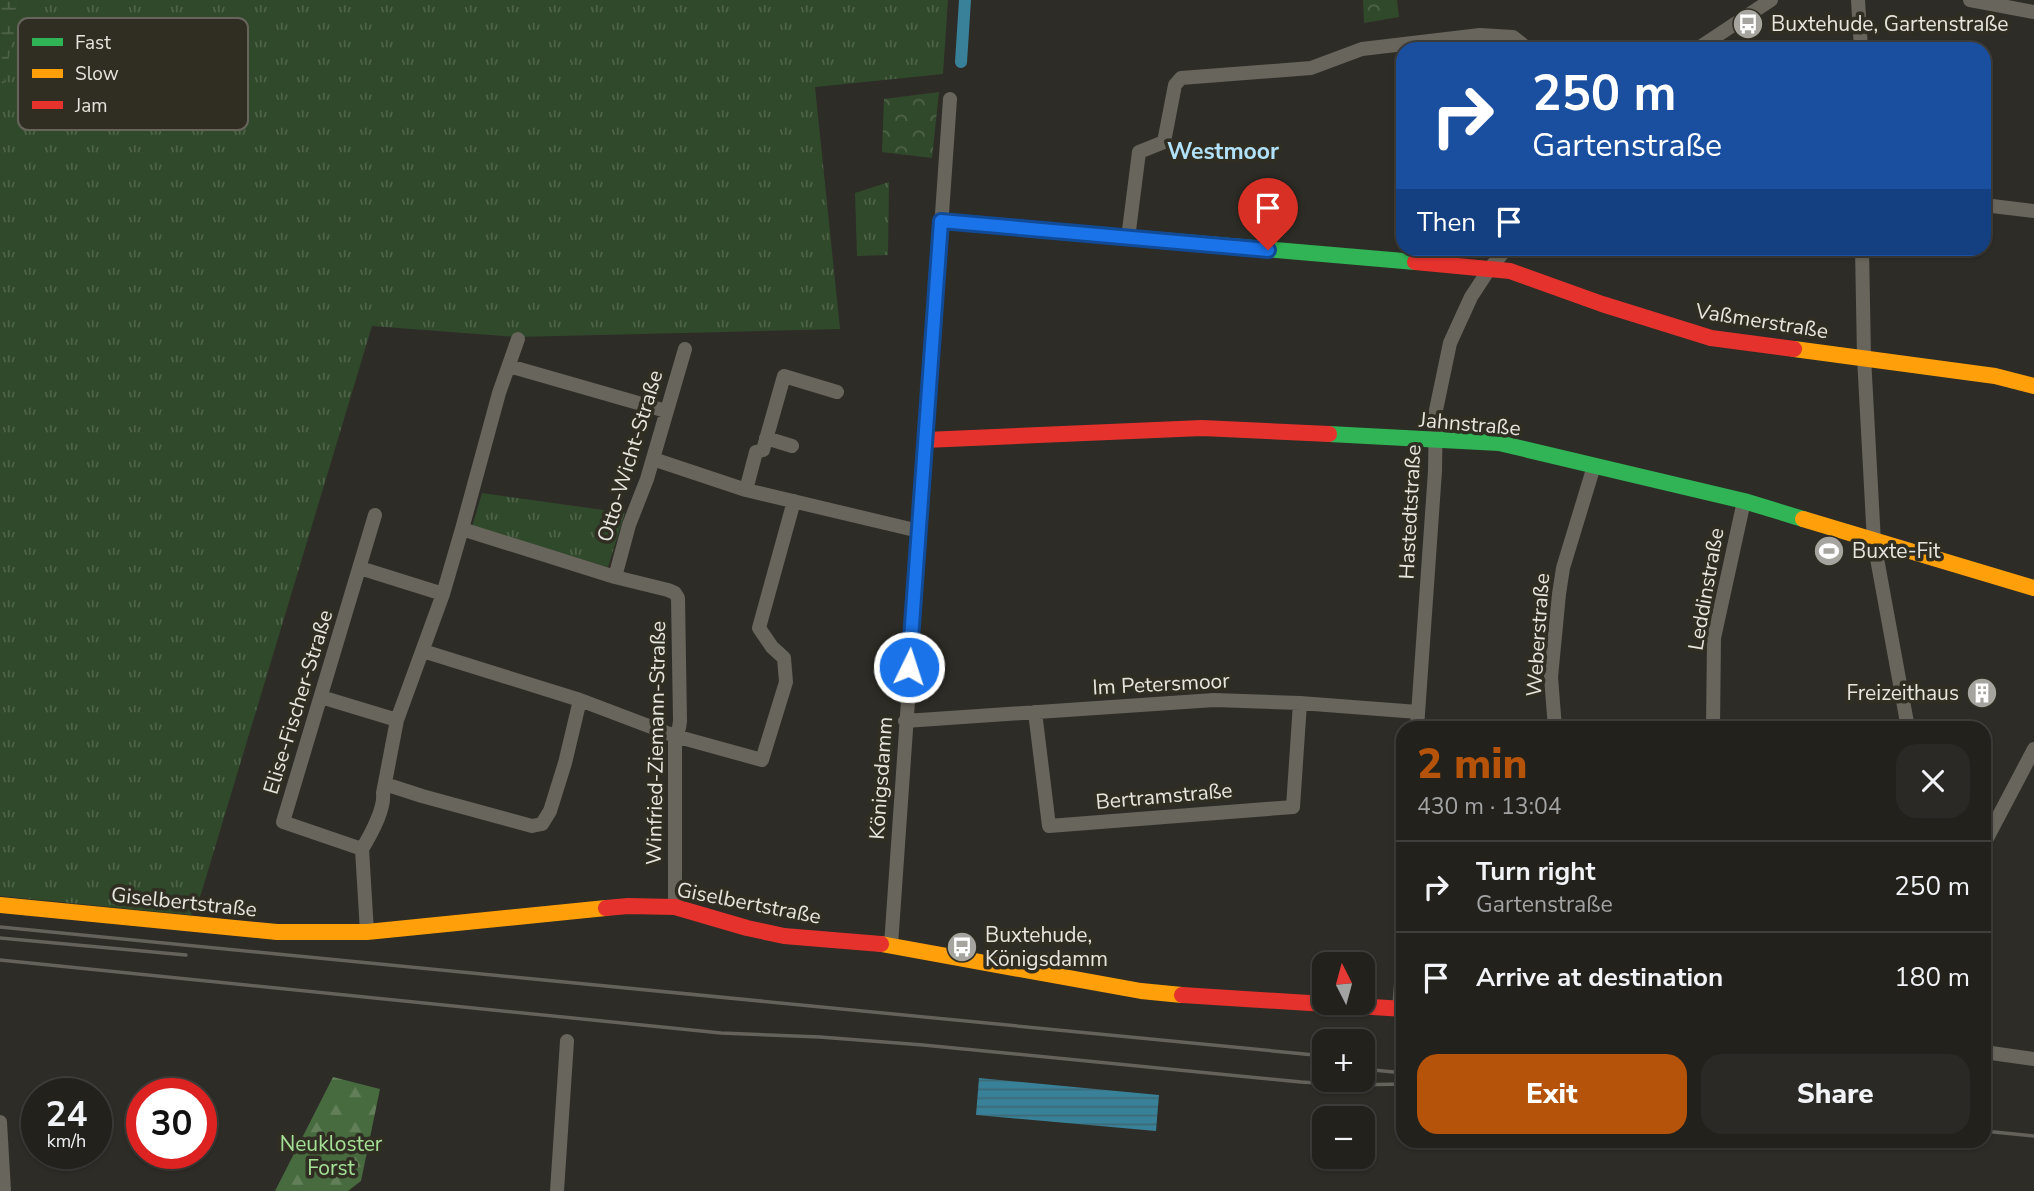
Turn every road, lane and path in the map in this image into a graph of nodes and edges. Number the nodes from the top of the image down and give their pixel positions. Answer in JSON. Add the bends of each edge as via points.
{"nodes":[{"id":1,"x":1770,"y":0,"type":"edge"},
{"id":2,"x":1858,"y":0,"type":"edge"},
{"id":3,"x":1970,"y":0,"type":"edge"},
{"id":4,"x":2034,"y":12,"type":"edge"},
{"id":5,"x":1417,"y":42,"type":"edge"},
{"id":6,"x":1519,"y":42,"type":"edge"},
{"id":7,"x":1707,"y":42,"type":"edge"},
{"id":8,"x":1861,"y":42,"type":"edge"},
{"id":9,"x":1396,"y":44,"type":"edge"},
{"id":10,"x":950,"y":99,"type":"dead end"},
{"id":11,"x":1991,"y":206,"type":"edge"},
{"id":12,"x":2034,"y":211,"type":"edge"},
{"id":13,"x":941,"y":221,"type":"junction"},
{"id":14,"x":1128,"y":237,"type":"junction"},
{"id":15,"x":1500,"y":256,"type":"edge"},
{"id":16,"x":1862,"y":256,"type":"edge"},
{"id":17,"x":1490,"y":268,"type":"junction"},
{"id":18,"x":518,"y":339,"type":"dead end"},
{"id":19,"x":685,"y":349,"type":"dead end"},
{"id":20,"x":1864,"y":357,"type":"junction"},
{"id":21,"x":509,"y":366,"type":"junction"},
{"id":22,"x":2034,"y":386,"type":"edge"},
{"id":23,"x":837,"y":392,"type":"dead end"},
{"id":24,"x":666,"y":411,"type":"junction"},
{"id":25,"x":766,"y":438,"type":"junction"},
{"id":26,"x":925,"y":440,"type":"junction"},
{"id":27,"x":1436,"y":441,"type":"junction"},
{"id":28,"x":792,"y":446,"type":"dead end"},
{"id":29,"x":653,"y":459,"type":"junction"},
{"id":30,"x":1594,"y":466,"type":"junction"},
{"id":31,"x":746,"y":490,"type":"junction"},
{"id":32,"x":794,"y":501,"type":"junction"},
{"id":33,"x":1744,"y":501,"type":"junction"},
{"id":34,"x":375,"y":515,"type":"dead end"},
{"id":35,"x":462,"y":529,"type":"junction"},
{"id":36,"x":919,"y":531,"type":"junction"},
{"id":37,"x":1874,"y":542,"type":"junction"},
{"id":38,"x":360,"y":568,"type":"junction"},
{"id":39,"x":615,"y":577,"type":"junction"},
{"id":40,"x":2034,"y":588,"type":"edge"},
{"id":41,"x":443,"y":594,"type":"junction"},
{"id":42,"x":423,"y":651,"type":"junction"},
{"id":43,"x":321,"y":698,"type":"junction"},
{"id":44,"x":580,"y":700,"type":"junction"},
{"id":45,"x":1300,"y":703,"type":"junction"},
{"id":46,"x":1035,"y":712,"type":"junction"},
{"id":47,"x":1418,"y":712,"type":"junction"},
{"id":48,"x":397,"y":720,"type":"junction"},
{"id":49,"x":905,"y":721,"type":"junction"},
{"id":50,"x":1417,"y":721,"type":"edge"},
{"id":51,"x":1554,"y":721,"type":"edge"},
{"id":52,"x":1713,"y":721,"type":"edge"},
{"id":53,"x":1907,"y":721,"type":"edge"},
{"id":54,"x":675,"y":736,"type":"junction"},
{"id":55,"x":2034,"y":749,"type":"edge"},
{"id":56,"x":385,"y":784,"type":"junction"},
{"id":57,"x":1991,"y":831,"type":"edge"},
{"id":58,"x":362,"y":849,"type":"junction"},
{"id":59,"x":0,"y":905,"type":"edge"},
{"id":60,"x":675,"y":907,"type":"junction"},
{"id":61,"x":367,"y":932,"type":"junction"},
{"id":62,"x":891,"y":945,"type":"junction"},
{"id":63,"x":1396,"y":1009,"type":"edge"},
{"id":64,"x":567,"y":1041,"type":"dead end"},
{"id":65,"x":1991,"y":1053,"type":"edge"},
{"id":66,"x":2034,"y":1059,"type":"edge"},
{"id":67,"x":0,"y":1122,"type":"edge"},
{"id":68,"x":4,"y":1191,"type":"edge"},
{"id":69,"x":557,"y":1191,"type":"edge"}],
"edges":[{"from":1,"to":7,"type":"street"},
{"from":2,"to":8,"type":"street"},
{"from":3,"to":4,"type":"street"},
{"from":5,"to":6,"type":"street","via":[[1479,35],[1513,37]]},
{"from":9,"to":14,"type":"street","via":[[1362,48],[1311,68],[1181,78],[1175,85],[1164,142],[1139,152]]},
{"from":10,"to":13,"type":"street","name":"Königsdamm"},
{"from":11,"to":12,"type":"street"},
{"from":13,"to":14,"type":"street","name":"Vaßmerstraße"},
{"from":13,"to":26,"type":"street","name":"Königsdamm"},
{"from":14,"to":17,"type":"street","name":"Vaßmerstraße"},
{"from":15,"to":17,"type":"street","name":"Hastedtstraße"},
{"from":16,"to":20,"type":"street"},
{"from":17,"to":20,"type":"street","name":"Vaßmerstraße","via":[[1711,338]]},
{"from":17,"to":27,"type":"street","name":"Hastedtstraße","via":[[1450,343],[1436,410]]},
{"from":18,"to":21,"type":"street"},
{"from":19,"to":24,"type":"street","name":"Otto-Wicht-Straße"},
{"from":20,"to":22,"type":"street","name":"Vaßmerstraße"},
{"from":20,"to":37,"type":"street"},
{"from":21,"to":24,"type":"street"},
{"from":21,"to":35,"type":"street"},
{"from":23,"to":25,"type":"street","via":[[783,376]]},
{"from":24,"to":29,"type":"street","name":"Otto-Wicht-Straße"},
{"from":25,"to":28,"type":"street"},
{"from":25,"to":31,"type":"street","via":[[763,450],[756,452]]},
{"from":26,"to":27,"type":"street","name":"Jahnstraße","via":[[1202,428]]},
{"from":26,"to":36,"type":"street","name":"Königsdamm"},
{"from":27,"to":30,"type":"street","name":"Jahnstraße","via":[[1499,443]]},
{"from":27,"to":47,"type":"street","name":"Hastedtstraße"},
{"from":29,"to":31,"type":"street"},
{"from":29,"to":39,"type":"street","name":"Otto-Wicht-Straße"},
{"from":30,"to":33,"type":"street","name":"Jahnstraße"},
{"from":30,"to":51,"type":"street","name":"Weberstraße","via":[[1563,568],[1551,677]]},
{"from":31,"to":32,"type":"street"},
{"from":32,"to":36,"type":"street"},
{"from":32,"to":54,"type":"street","via":[[758,628],[784,658],[786,682],[762,760]]},
{"from":33,"to":37,"type":"street","name":"Jahnstraße"},
{"from":33,"to":52,"type":"street","name":"Leddinstraße","via":[[1714,638]]},
{"from":34,"to":38,"type":"street","name":"Elise-Fischer-Straße"},
{"from":35,"to":39,"type":"street","name":"Winfried-Ziemann-Straße"},
{"from":35,"to":41,"type":"street"},
{"from":36,"to":49,"type":"street","name":"Königsdamm"},
{"from":37,"to":40,"type":"street","name":"Jahnstraße"},
{"from":37,"to":53,"type":"street"},
{"from":38,"to":41,"type":"street"},
{"from":38,"to":43,"type":"street","name":"Elise-Fischer-Straße"},
{"from":39,"to":54,"type":"street","name":"Winfried-Ziemann-Straße","via":[[668,590],[678,598],[680,721]]},
{"from":41,"to":42,"type":"street"},
{"from":42,"to":44,"type":"street"},
{"from":42,"to":48,"type":"street"},
{"from":43,"to":48,"type":"street"},
{"from":43,"to":58,"type":"street","name":"Elise-Fischer-Straße","via":[[283,822]]},
{"from":44,"to":54,"type":"street"},
{"from":44,"to":56,"type":"street","via":[[565,763],[542,824],[533,826]]},
{"from":45,"to":46,"type":"street","name":"Im Petersmoor","via":[[1214,700]]},
{"from":45,"to":46,"type":"street","name":"Bertramstraße","via":[[1293,807],[1049,826]]},
{"from":45,"to":47,"type":"street","name":"Im Petersmoor"},
{"from":46,"to":49,"type":"street","name":"Im Petersmoor"},
{"from":47,"to":50,"type":"street","name":"Hastedtstraße"},
{"from":48,"to":56,"type":"street"},
{"from":49,"to":62,"type":"street","name":"Königsdamm"},
{"from":54,"to":60,"type":"street","name":"Winfried-Ziemann-Straße"},
{"from":55,"to":57,"type":"street"},
{"from":56,"to":58,"type":"street","via":[[384,800]]},
{"from":58,"to":61,"type":"street"},
{"from":59,"to":61,"type":"street","name":"Giselbertstraße","via":[[277,932]]},
{"from":60,"to":61,"type":"street","name":"Giselbertstraße","via":[[628,906]]},
{"from":60,"to":62,"type":"street","name":"Giselbertstraße","via":[[784,936]]},
{"from":62,"to":63,"type":"street","name":"Giselbertstraße","via":[[1141,991]]},
{"from":64,"to":69,"type":"street"},
{"from":65,"to":66,"type":"street"},
{"from":67,"to":68,"type":"street"}]}
